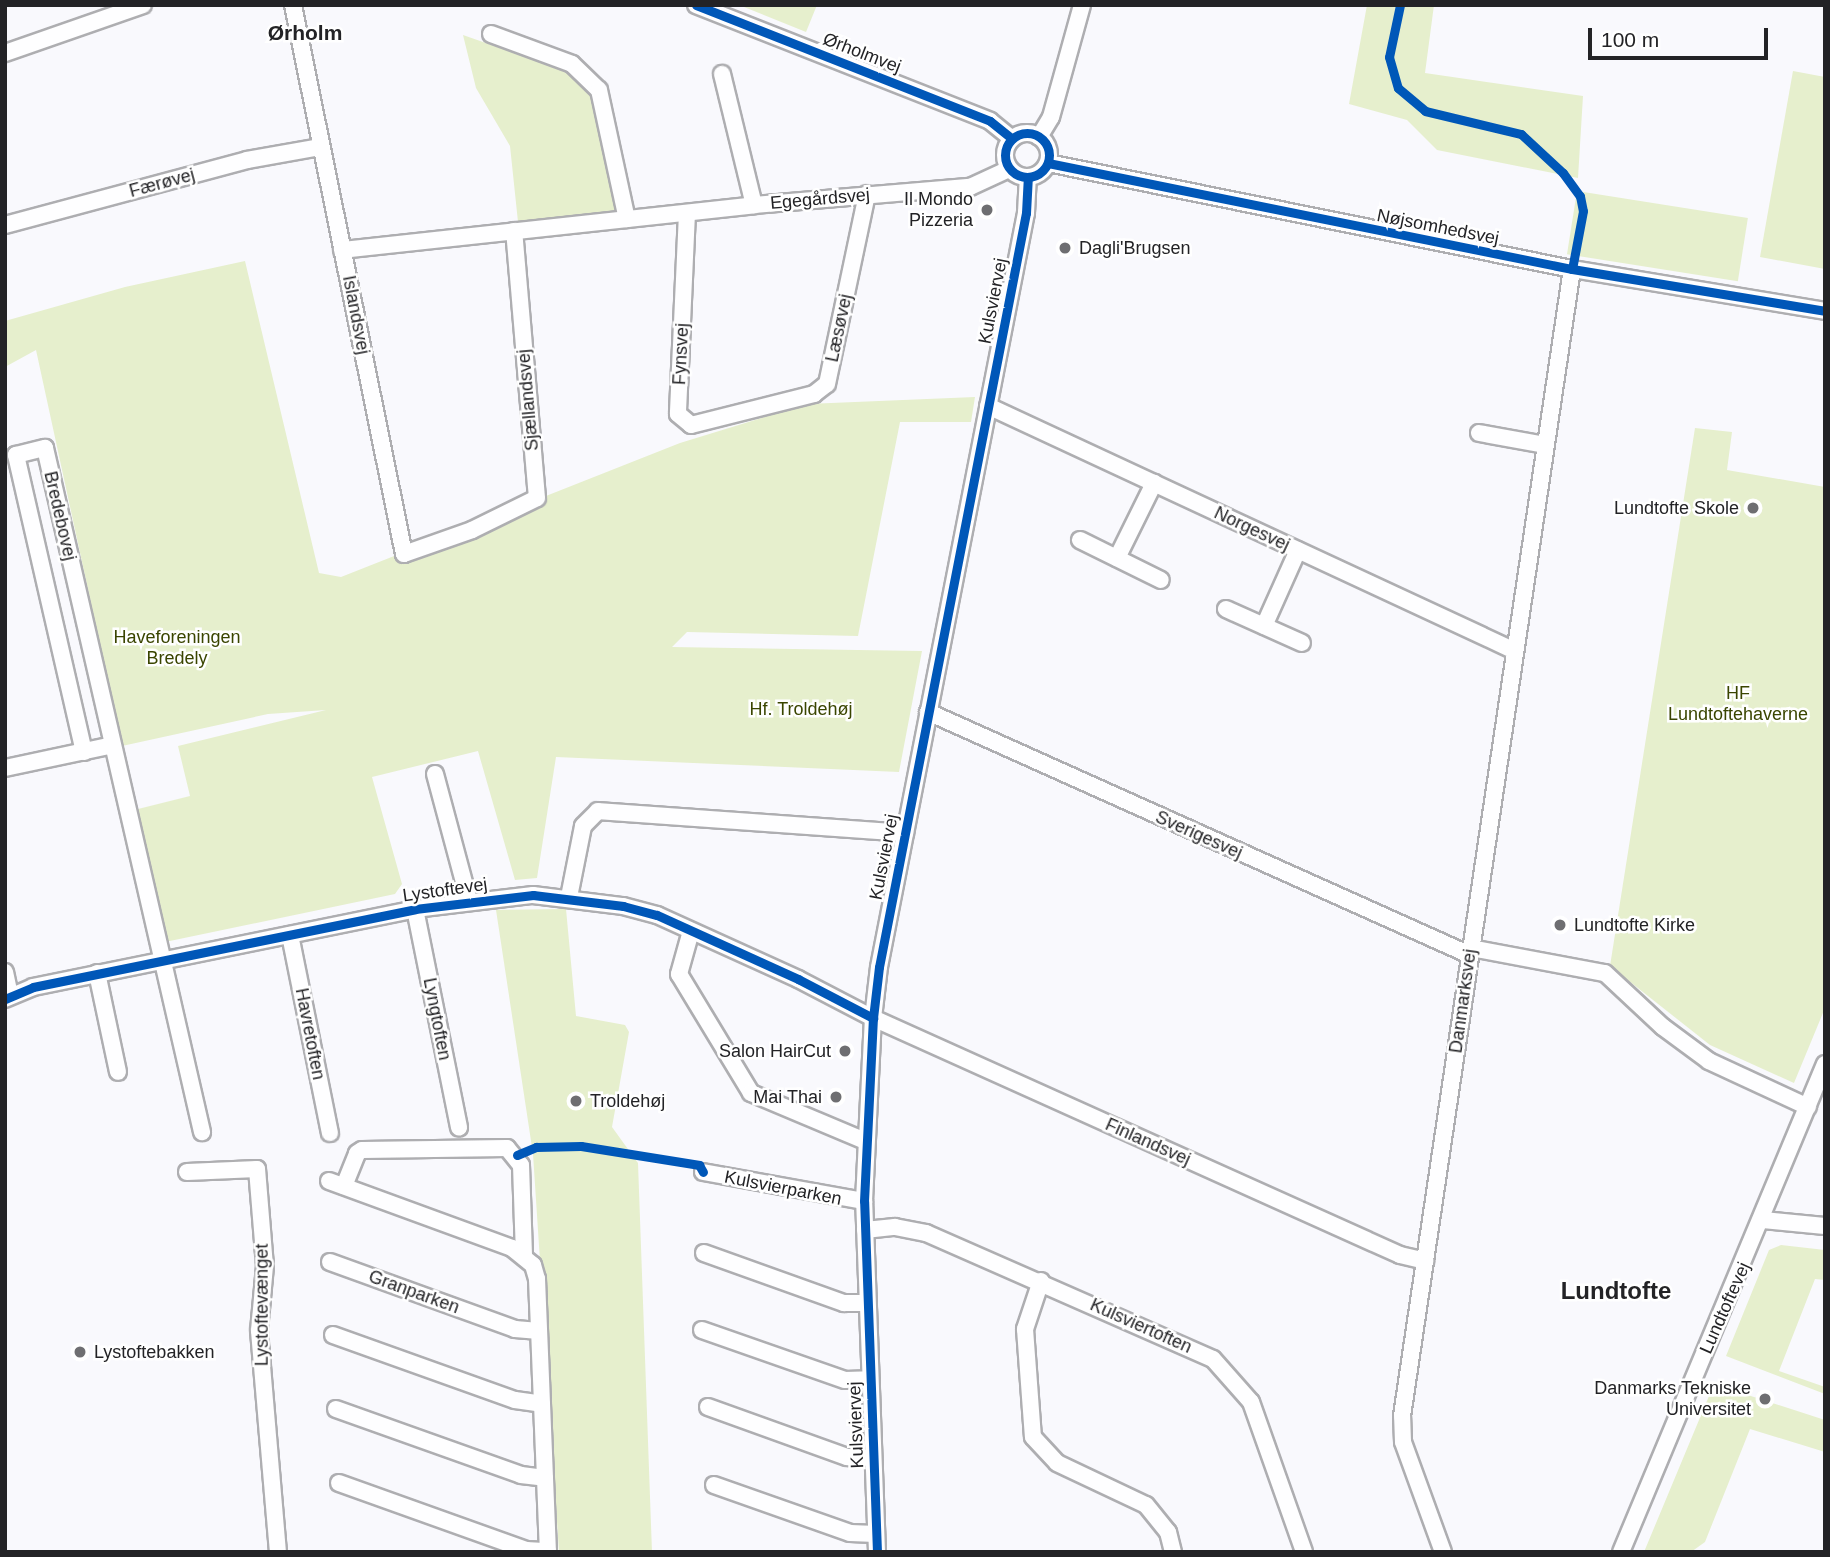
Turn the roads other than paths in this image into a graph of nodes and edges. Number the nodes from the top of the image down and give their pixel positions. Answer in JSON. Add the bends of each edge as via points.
{"nodes":[{"id":1,"x":143,"y":5,"type":"edge"},
{"id":2,"x":293,"y":5,"type":"edge"},
{"id":3,"x":696,"y":5,"type":"edge"},
{"id":4,"x":1082,"y":5,"type":"edge"},
{"id":5,"x":491,"y":34,"type":"dead end"},
{"id":6,"x":5,"y":53,"type":"edge"},
{"id":7,"x":722,"y":74,"type":"dead end"},
{"id":8,"x":1040,"y":137,"type":"junction"},
{"id":9,"x":1012,"y":139,"type":"junction"},
{"id":10,"x":321,"y":147,"type":"junction"},
{"id":11,"x":1048,"y":163,"type":"junction"},
{"id":12,"x":1009,"y":169,"type":"junction"},
{"id":13,"x":1028,"y":178,"type":"junction"},
{"id":14,"x":867,"y":194,"type":"junction"},
{"id":15,"x":754,"y":205,"type":"junction"},
{"id":16,"x":687,"y":213,"type":"junction"},
{"id":17,"x":627,"y":219,"type":"junction"},
{"id":18,"x":5,"y":225,"type":"edge"},
{"id":19,"x":514,"y":231,"type":"junction"},
{"id":20,"x":342,"y":250,"type":"junction"},
{"id":21,"x":1572,"y":269,"type":"junction"},
{"id":22,"x":1825,"y":311,"type":"edge"},
{"id":23,"x":988,"y":406,"type":"junction"},
{"id":24,"x":752,"y":409,"type":"joint"},
{"id":25,"x":1479,"y":433,"type":"dead end"},
{"id":26,"x":1546,"y":446,"type":"junction"},
{"id":27,"x":1154,"y":483,"type":"junction"},
{"id":28,"x":472,"y":530,"type":"joint"},
{"id":29,"x":1080,"y":540,"type":"dead end"},
{"id":30,"x":1298,"y":550,"type":"junction"},
{"id":31,"x":1117,"y":558,"type":"junction"},
{"id":32,"x":1161,"y":579,"type":"dead end"},
{"id":33,"x":1226,"y":609,"type":"dead end"},
{"id":34,"x":1264,"y":626,"type":"junction"},
{"id":35,"x":1303,"y":643,"type":"dead end"},
{"id":36,"x":1515,"y":651,"type":"junction"},
{"id":37,"x":928,"y":712,"type":"junction"},
{"id":38,"x":113,"y":745,"type":"junction"},
{"id":39,"x":84,"y":752,"type":"junction"},
{"id":40,"x":5,"y":768,"type":"edge"},
{"id":41,"x":435,"y":774,"type":"dead end"},
{"id":42,"x":905,"y":833,"type":"junction"},
{"id":43,"x":569,"y":897,"type":"junction"},
{"id":44,"x":469,"y":901,"type":"junction"},
{"id":45,"x":415,"y":909,"type":"junction"},
{"id":46,"x":691,"y":931,"type":"junction"},
{"id":47,"x":290,"y":935,"type":"junction"},
{"id":48,"x":1470,"y":952,"type":"junction"},
{"id":49,"x":163,"y":960,"type":"junction"},
{"id":50,"x":5,"y":972,"type":"edge"},
{"id":51,"x":97,"y":973,"type":"junction"},
{"id":52,"x":8,"y":997,"type":"edge"},
{"id":53,"x":873,"y":1018,"type":"junction"},
{"id":54,"x":1825,"y":1064,"type":"edge"},
{"id":55,"x":118,"y":1072,"type":"dead end"},
{"id":56,"x":1808,"y":1107,"type":"junction"},
{"id":57,"x":459,"y":1128,"type":"dead end"},
{"id":58,"x":202,"y":1132,"type":"dead end"},
{"id":59,"x":330,"y":1133,"type":"dead end"},
{"id":60,"x":865,"y":1141,"type":"junction"},
{"id":61,"x":187,"y":1171,"type":"dead end"},
{"id":62,"x":703,"y":1172,"type":"dead end"},
{"id":63,"x":864,"y":1201,"type":"junction"},
{"id":64,"x":1763,"y":1220,"type":"junction"},
{"id":65,"x":1825,"y":1226,"type":"edge"},
{"id":66,"x":865,"y":1230,"type":"junction"},
{"id":67,"x":704,"y":1253,"type":"dead end"},
{"id":68,"x":524,"y":1255,"type":"junction"},
{"id":69,"x":1425,"y":1261,"type":"junction"},
{"id":70,"x":330,"y":1262,"type":"dead end"},
{"id":71,"x":1041,"y":1281,"type":"junction"},
{"id":72,"x":867,"y":1303,"type":"junction"},
{"id":73,"x":702,"y":1330,"type":"dead end"},
{"id":74,"x":539,"y":1331,"type":"junction"},
{"id":75,"x":333,"y":1335,"type":"dead end"},
{"id":76,"x":870,"y":1380,"type":"junction"},
{"id":77,"x":542,"y":1404,"type":"junction"},
{"id":78,"x":708,"y":1407,"type":"dead end"},
{"id":79,"x":336,"y":1409,"type":"dead end"},
{"id":80,"x":873,"y":1458,"type":"junction"},
{"id":81,"x":545,"y":1478,"type":"junction"},
{"id":82,"x":340,"y":1483,"type":"dead end"},
{"id":83,"x":714,"y":1485,"type":"dead end"},
{"id":84,"x":876,"y":1534,"type":"junction"},
{"id":85,"x":548,"y":1551,"type":"edge"},
{"id":86,"x":278,"y":1552,"type":"edge"},
{"id":87,"x":877,"y":1552,"type":"edge"},
{"id":88,"x":1173,"y":1552,"type":"edge"},
{"id":89,"x":1304,"y":1552,"type":"edge"},
{"id":90,"x":1443,"y":1552,"type":"edge"},
{"id":91,"x":1621,"y":1552,"type":"edge"}],
"edges":[{"from":1,"to":6,"type":"street"},
{"from":2,"to":10,"type":"street","name":"Islandsvej"},
{"from":3,"to":9,"type":"street","name":"Ørholmvej","via":[[990,121]]},
{"from":4,"to":8,"type":"street","via":[[1051,117]]},
{"from":5,"to":17,"type":"street","via":[[572,64],[599,90]]},
{"from":7,"to":15,"type":"street"},
{"from":8,"to":9,"type":"street","via":[[1025,133]]},
{"from":8,"to":11,"type":"street","via":[[1048,149]]},
{"from":9,"to":12,"type":"street","via":[[1004,153]]},
{"from":10,"to":18,"type":"street","name":"Færøvej","via":[[247,160]]},
{"from":10,"to":20,"type":"street","name":"Islandsvej"},
{"from":11,"to":13,"type":"street"},
{"from":11,"to":21,"type":"street","name":"Nøjsomhedsvej"},
{"from":12,"to":13,"type":"street"},
{"from":12,"to":14,"type":"street","name":"Egegårdsvej","via":[[970,187]]},
{"from":13,"to":23,"type":"street","name":"Kulsviervej","via":[[1026,213]]},
{"from":14,"to":15,"type":"street","name":"Egegårdsvej"},
{"from":14,"to":24,"type":"street","name":"Læsøvej","via":[[827,384],[814,394]]},
{"from":15,"to":16,"type":"street","name":"Egegårdsvej"},
{"from":16,"to":17,"type":"street","name":"Egegårdsvej"},
{"from":16,"to":24,"type":"street","name":"Fynsvej","via":[[678,414],[691,425]]},
{"from":17,"to":19,"type":"street","name":"Egegårdsvej"},
{"from":19,"to":20,"type":"street","name":"Egegårdsvej"},
{"from":19,"to":28,"type":"street","name":"Sjællandsvej","via":[[537,498]]},
{"from":20,"to":28,"type":"street","name":"Islandsvej","via":[[404,554]]},
{"from":21,"to":22,"type":"street","name":"Nøjsomhedsvej"},
{"from":21,"to":26,"type":"street","name":"Danmarksvej"},
{"from":23,"to":27,"type":"street","name":"Norgesvej"},
{"from":23,"to":37,"type":"street","name":"Kulsviervej"},
{"from":25,"to":26,"type":"street"},
{"from":26,"to":36,"type":"street","name":"Danmarksvej"},
{"from":27,"to":30,"type":"street","name":"Norgesvej"},
{"from":27,"to":31,"type":"street"},
{"from":29,"to":31,"type":"street"},
{"from":30,"to":34,"type":"street"},
{"from":30,"to":36,"type":"street","name":"Norgesvej"},
{"from":31,"to":32,"type":"street"},
{"from":33,"to":34,"type":"street"},
{"from":34,"to":35,"type":"street"},
{"from":36,"to":48,"type":"street","name":"Danmarksvej"},
{"from":37,"to":42,"type":"street","name":"Kulsviervej"},
{"from":37,"to":48,"type":"street","name":"Sverigesvej"},
{"from":38,"to":39,"type":"street"},
{"from":38,"to":39,"type":"street","name":"Bredebovej","via":[[45,448],[16,455]]},
{"from":38,"to":49,"type":"street","name":"Bredebovej"},
{"from":39,"to":40,"type":"street"},
{"from":41,"to":44,"type":"street"},
{"from":42,"to":43,"type":"street","name":"Kulsviervej","via":[[598,811],[583,825]]},
{"from":42,"to":53,"type":"street","name":"Kulsviervej"},
{"from":43,"to":44,"type":"street","name":"Lystoftevej"},
{"from":43,"to":46,"type":"street","name":"Lystoftevej","via":[[624,906]]},
{"from":44,"to":45,"type":"street","name":"Lystoftevej"},
{"from":45,"to":47,"type":"street","name":"Lystoftevej"},
{"from":45,"to":57,"type":"street","name":"Lyngtoften"},
{"from":46,"to":53,"type":"street","name":"Lystoftevej"},
{"from":46,"to":60,"type":"street","via":[[680,974],[751,1093]]},
{"from":47,"to":49,"type":"street","name":"Lystoftevej"},
{"from":47,"to":59,"type":"street","name":"Havretoften"},
{"from":48,"to":56,"type":"street","name":"Sverigesvej","via":[[1605,973],[1663,1027],[1709,1061]]},
{"from":48,"to":69,"type":"street","name":"Danmarksvej"},
{"from":49,"to":51,"type":"street","name":"Lystoftevej"},
{"from":49,"to":58,"type":"street","name":"Bredebovej"},
{"from":50,"to":52,"type":"street"},
{"from":51,"to":52,"type":"street","name":"Lystoftevej"},
{"from":51,"to":55,"type":"street"},
{"from":53,"to":60,"type":"street","name":"Kulsviervej"},
{"from":53,"to":69,"type":"street","name":"Finlandsvej","via":[[1400,1255]]},
{"from":54,"to":56,"type":"street","name":"Lundtoftevej"},
{"from":56,"to":64,"type":"street","name":"Lundtoftevej"},
{"from":60,"to":63,"type":"street","name":"Kulsviervej"},
{"from":61,"to":86,"type":"street","name":"Lystoftevænget","via":[[257,1169],[265,1266],[259,1331]]},
{"from":62,"to":63,"type":"street","name":"Kulsvierparken"},
{"from":63,"to":66,"type":"street","name":"Kulsviervej"},
{"from":64,"to":65,"type":"street"},
{"from":64,"to":91,"type":"street","name":"Lundtoftevej"},
{"from":66,"to":71,"type":"street","name":"Kulsviertoften","via":[[895,1227],[926,1233]]},
{"from":66,"to":72,"type":"street","name":"Kulsviervej"},
{"from":67,"to":72,"type":"street","via":[[844,1303]]},
{"from":68,"to":68,"type":"street","via":[[336,1184],[362,1150],[507,1148],[521,1165]]},
{"from":68,"to":74,"type":"street","via":[[537,1279]]},
{"from":69,"to":90,"type":"street","name":"Danmarksvej","via":[[1402,1416],[1403,1442]]},
{"from":70,"to":74,"type":"street","name":"Granparken","via":[[515,1329]]},
{"from":71,"to":88,"type":"street","via":[[1025,1329],[1033,1437],[1057,1463],[1146,1505],[1168,1532]]},
{"from":71,"to":89,"type":"street","name":"Kulsviertoften","via":[[1213,1359],[1233,1376],[1251,1402]]},
{"from":72,"to":76,"type":"street","name":"Kulsviervej"},
{"from":73,"to":76,"type":"street","via":[[845,1380]]},
{"from":74,"to":77,"type":"street"},
{"from":75,"to":77,"type":"street","via":[[515,1400]]},
{"from":76,"to":80,"type":"street","name":"Kulsviervej"},
{"from":77,"to":81,"type":"street"},
{"from":78,"to":80,"type":"street","via":[[847,1457]]},
{"from":79,"to":81,"type":"street","via":[[521,1475]]},
{"from":80,"to":84,"type":"street","name":"Kulsviervej"},
{"from":81,"to":85,"type":"street"},
{"from":82,"to":85,"type":"street","via":[[526,1550]]},
{"from":83,"to":84,"type":"street","via":[[850,1533]]},
{"from":84,"to":87,"type":"street","name":"Kulsviervej"}]}
